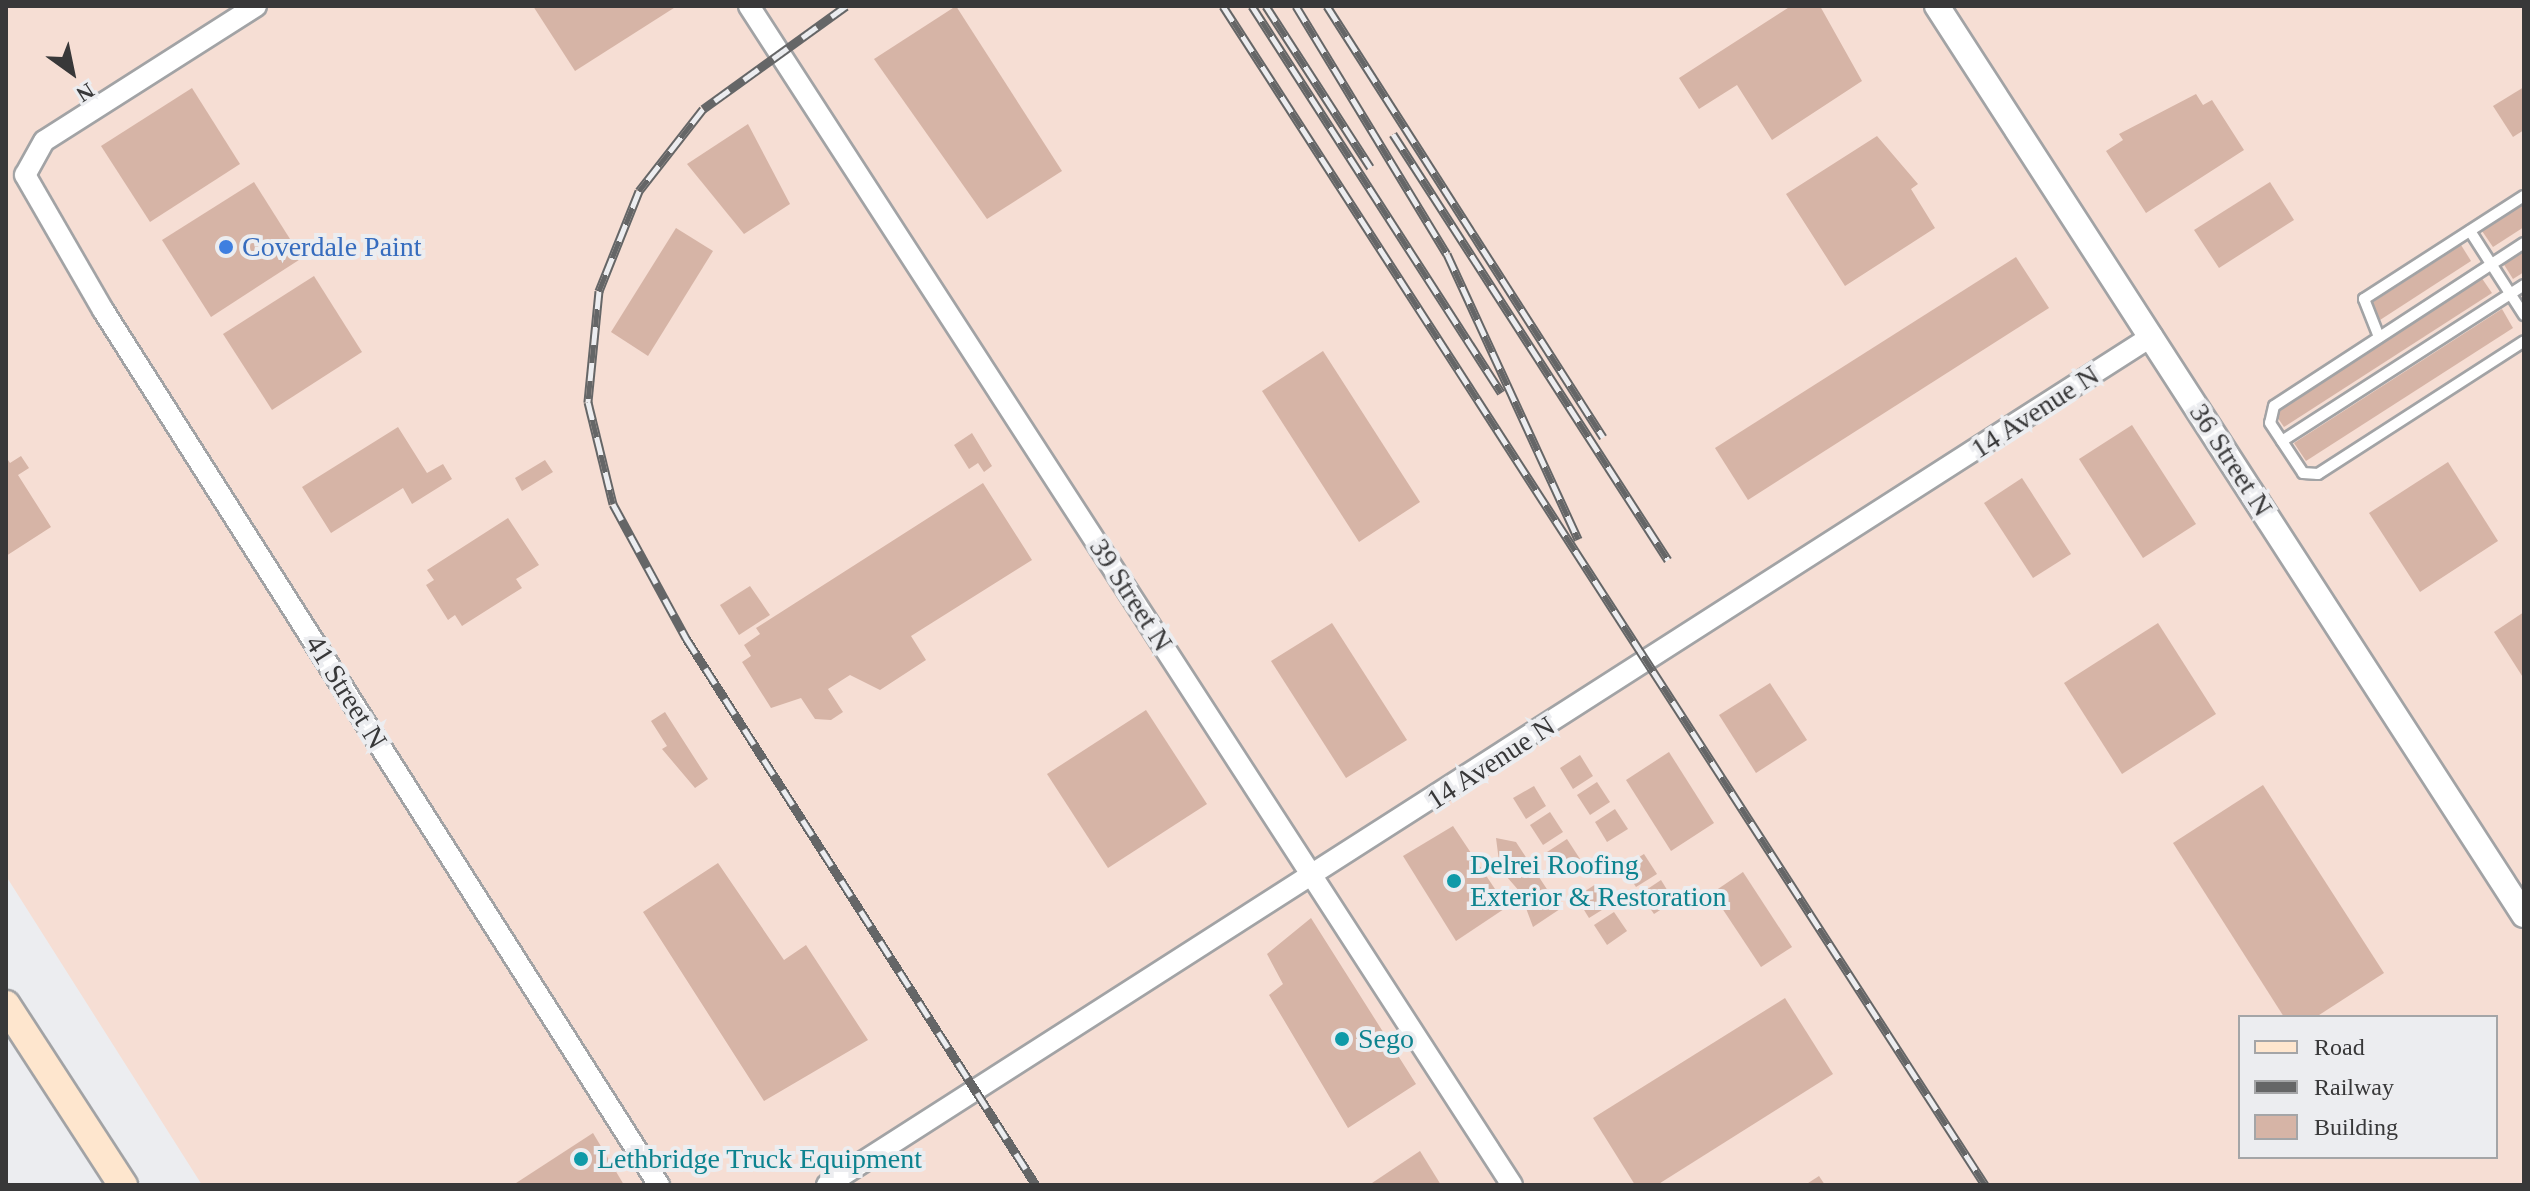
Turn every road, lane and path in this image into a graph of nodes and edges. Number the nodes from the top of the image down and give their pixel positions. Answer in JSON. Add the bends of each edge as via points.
{"nodes":[{"id":1,"x":256,"y":6,"type":"edge"},
{"id":2,"x":749,"y":6,"type":"edge"},
{"id":3,"x":1937,"y":6,"type":"edge"},
{"id":4,"x":2524,"y":196,"type":"edge"},
{"id":5,"x":2470,"y":231,"type":"junction"},
{"id":6,"x":2524,"y":243,"type":"edge"},
{"id":7,"x":2492,"y":264,"type":"junction"},
{"id":8,"x":2524,"y":285,"type":"edge"},
{"id":9,"x":2511,"y":294,"type":"junction"},
{"id":10,"x":2524,"y":315,"type":"edge"},
{"id":11,"x":2152,"y":336,"type":"junction"},
{"id":12,"x":2379,"y":337,"type":"junction"},
{"id":13,"x":2524,"y":341,"type":"edge"},
{"id":14,"x":2282,"y":441,"type":"junction"},
{"id":15,"x":1314,"y":877,"type":"junction"},
{"id":16,"x":2524,"y":915,"type":"edge"},
{"id":17,"x":6,"y":1005,"type":"edge"},
{"id":18,"x":123,"y":1185,"type":"edge"},
{"id":19,"x":659,"y":1185,"type":"edge"},
{"id":20,"x":827,"y":1185,"type":"edge"},
{"id":21,"x":1512,"y":1185,"type":"edge"}],
"edges":[{"from":1,"to":19,"type":"street","name":"41 Street N","via":[[44,141],[25,175]]},
{"from":2,"to":15,"type":"street","name":"39 Street N"},
{"from":3,"to":11,"type":"street","name":"36 Street N"},
{"from":4,"to":5,"type":"lane"},
{"from":5,"to":7,"type":"lane"},
{"from":5,"to":12,"type":"lane","via":[[2364,299]]},
{"from":6,"to":7,"type":"lane"},
{"from":7,"to":9,"type":"lane"},
{"from":7,"to":12,"type":"lane"},
{"from":8,"to":9,"type":"lane"},
{"from":9,"to":10,"type":"lane"},
{"from":9,"to":14,"type":"lane"},
{"from":11,"to":15,"type":"street","name":"14 Avenue N"},
{"from":11,"to":16,"type":"street","name":"36 Street N"},
{"from":12,"to":14,"type":"lane","via":[[2274,406],[2268,413]]},
{"from":13,"to":14,"type":"lane","via":[[2318,474],[2303,473]]},
{"from":15,"to":20,"type":"street","name":"14 Avenue N"},
{"from":15,"to":21,"type":"street","name":"39 Street N"},
{"from":17,"to":18,"type":"main road"}]}
